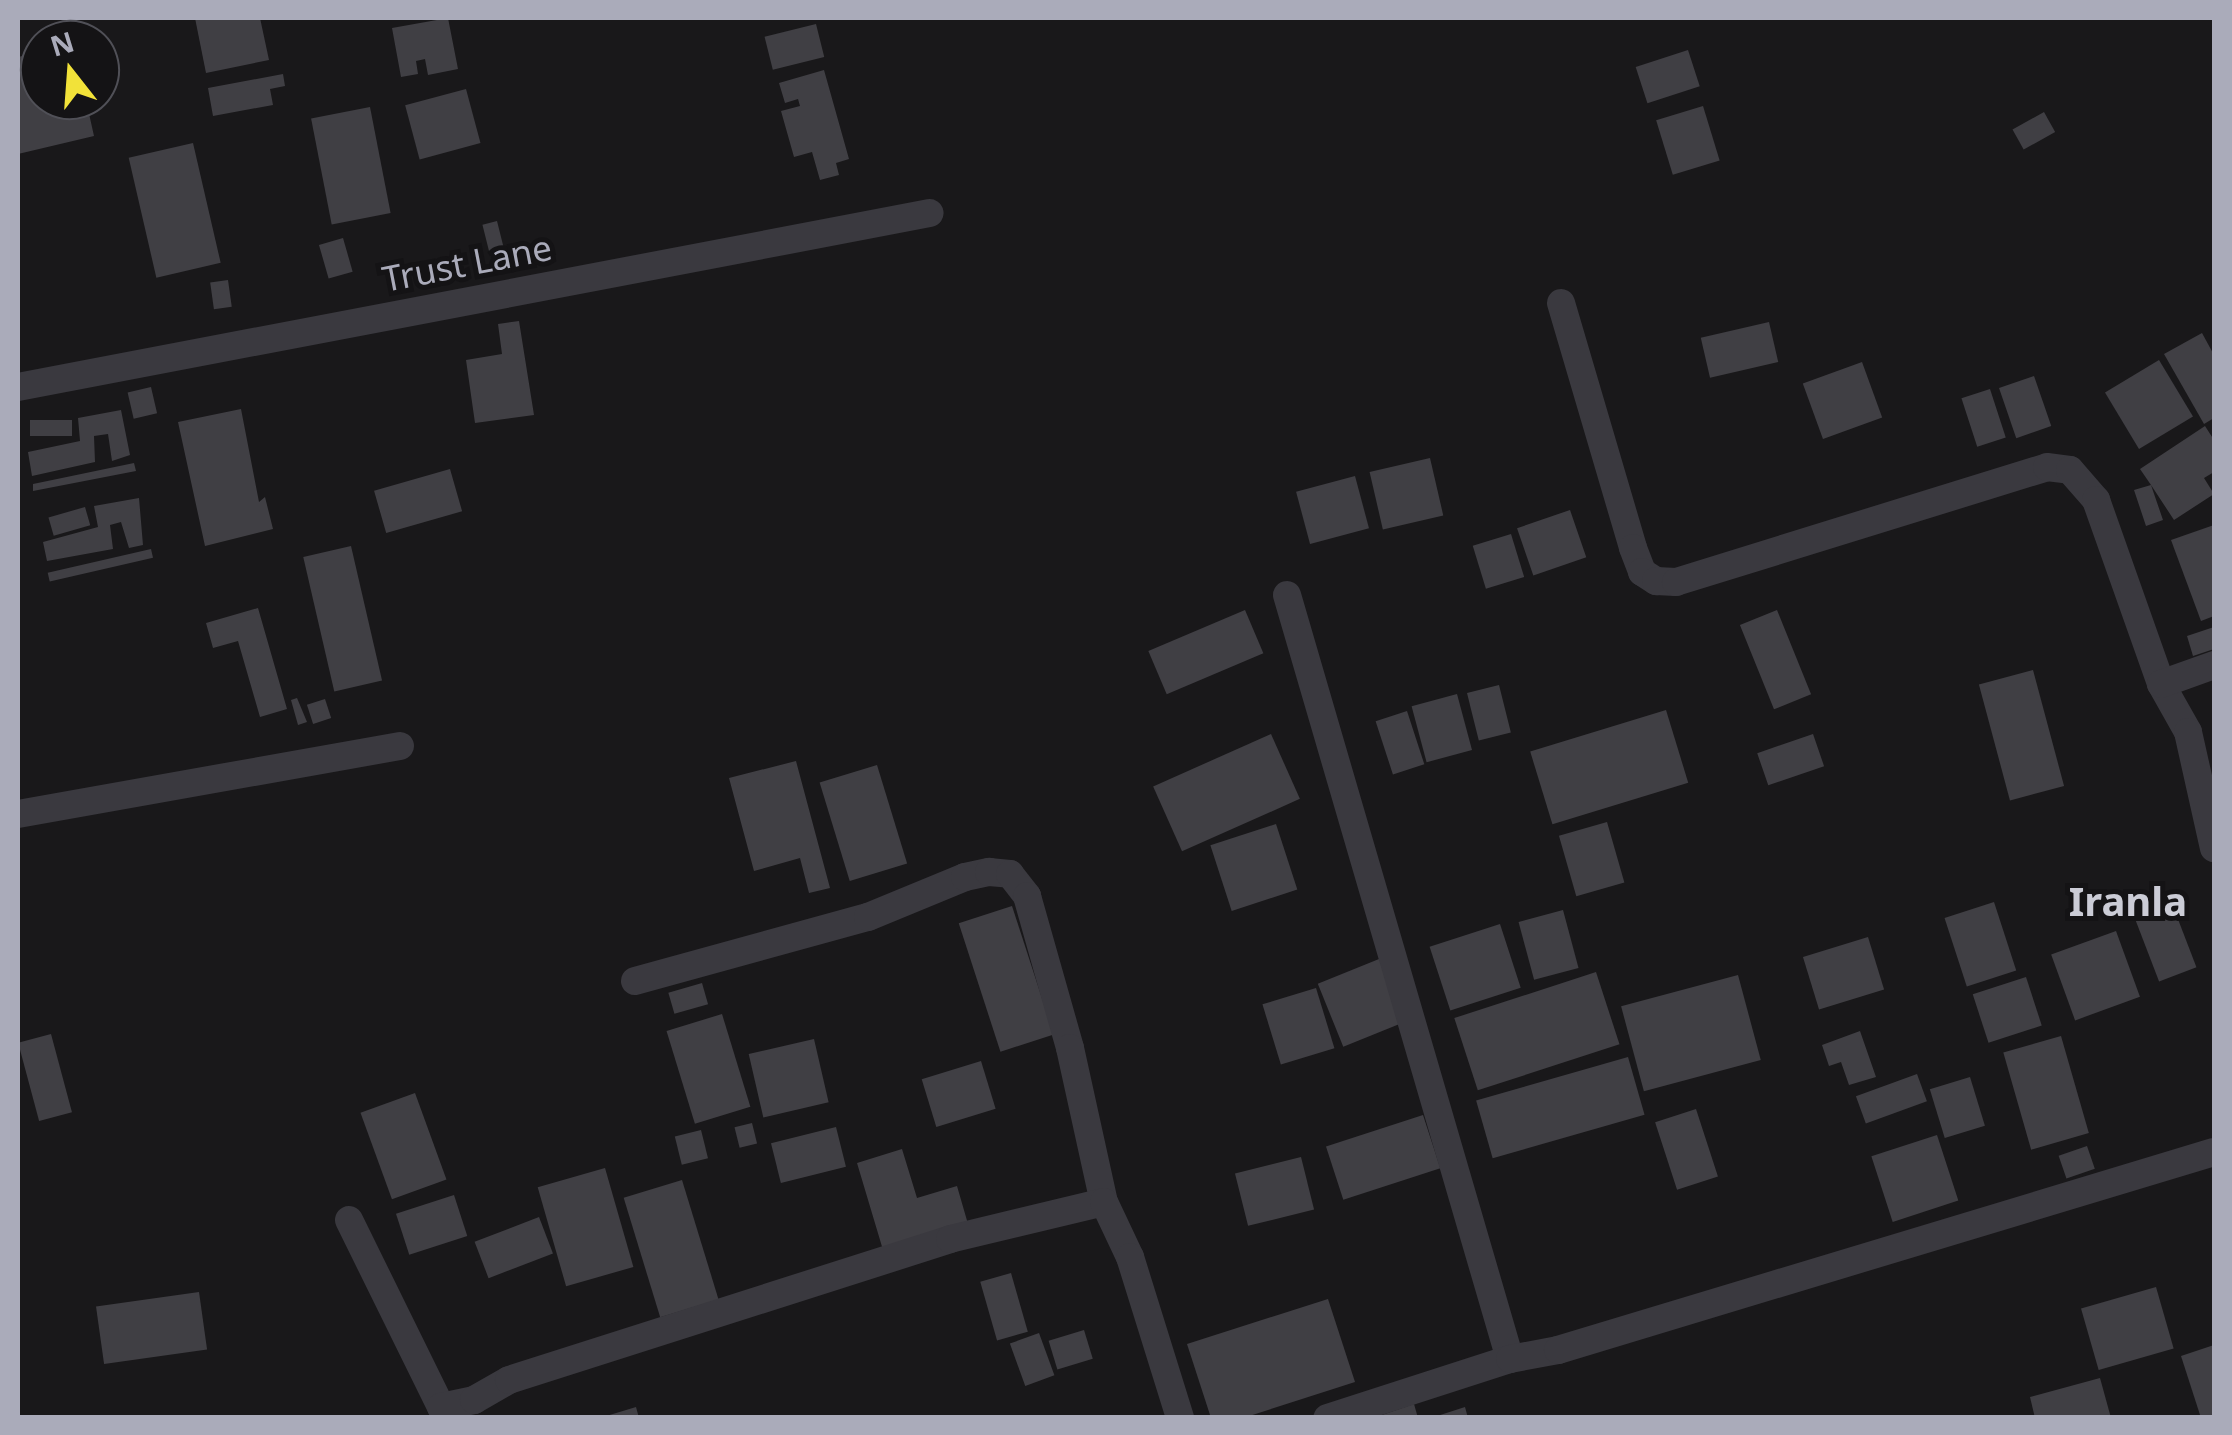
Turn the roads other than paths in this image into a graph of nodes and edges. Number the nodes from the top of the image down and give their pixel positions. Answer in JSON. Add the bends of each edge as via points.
{"nodes":[{"id":1,"x":930,"y":213,"type":"dead end"},
{"id":2,"x":1561,"y":303,"type":"dead end"},
{"id":3,"x":18,"y":387,"type":"edge"},
{"id":4,"x":1287,"y":595,"type":"dead end"},
{"id":5,"x":2214,"y":665,"type":"edge"},
{"id":6,"x":2161,"y":684,"type":"junction"},
{"id":7,"x":400,"y":746,"type":"dead end"},
{"id":8,"x":18,"y":814,"type":"edge"},
{"id":9,"x":2214,"y":848,"type":"edge"},
{"id":10,"x":635,"y":982,"type":"dead end"},
{"id":11,"x":2214,"y":1152,"type":"edge"},
{"id":12,"x":1104,"y":1202,"type":"junction"},
{"id":13,"x":349,"y":1220,"type":"dead end"},
{"id":14,"x":1510,"y":1359,"type":"junction"},
{"id":15,"x":443,"y":1412,"type":"edge"},
{"id":16,"x":1180,"y":1418,"type":"edge"},
{"id":17,"x":1326,"y":1418,"type":"edge"}],
"edges":[{"from":1,"to":3,"type":"street","name":"Trust Lane"},
{"from":2,"to":6,"type":"street","via":[[1642,572],[1676,582],[2046,467],[2070,470],[2096,500]]},
{"from":4,"to":14,"type":"street"},
{"from":5,"to":6,"type":"street"},
{"from":6,"to":9,"type":"street","via":[[2188,732]]},
{"from":7,"to":8,"type":"street"},
{"from":10,"to":12,"type":"street","via":[[868,917],[965,877],[1010,874],[1028,896]]},
{"from":11,"to":14,"type":"street"},
{"from":12,"to":15,"type":"street","via":[[950,1240],[509,1380]]},
{"from":12,"to":16,"type":"street","via":[[1130,1257]]},
{"from":13,"to":15,"type":"street"},
{"from":14,"to":17,"type":"street"}]}
